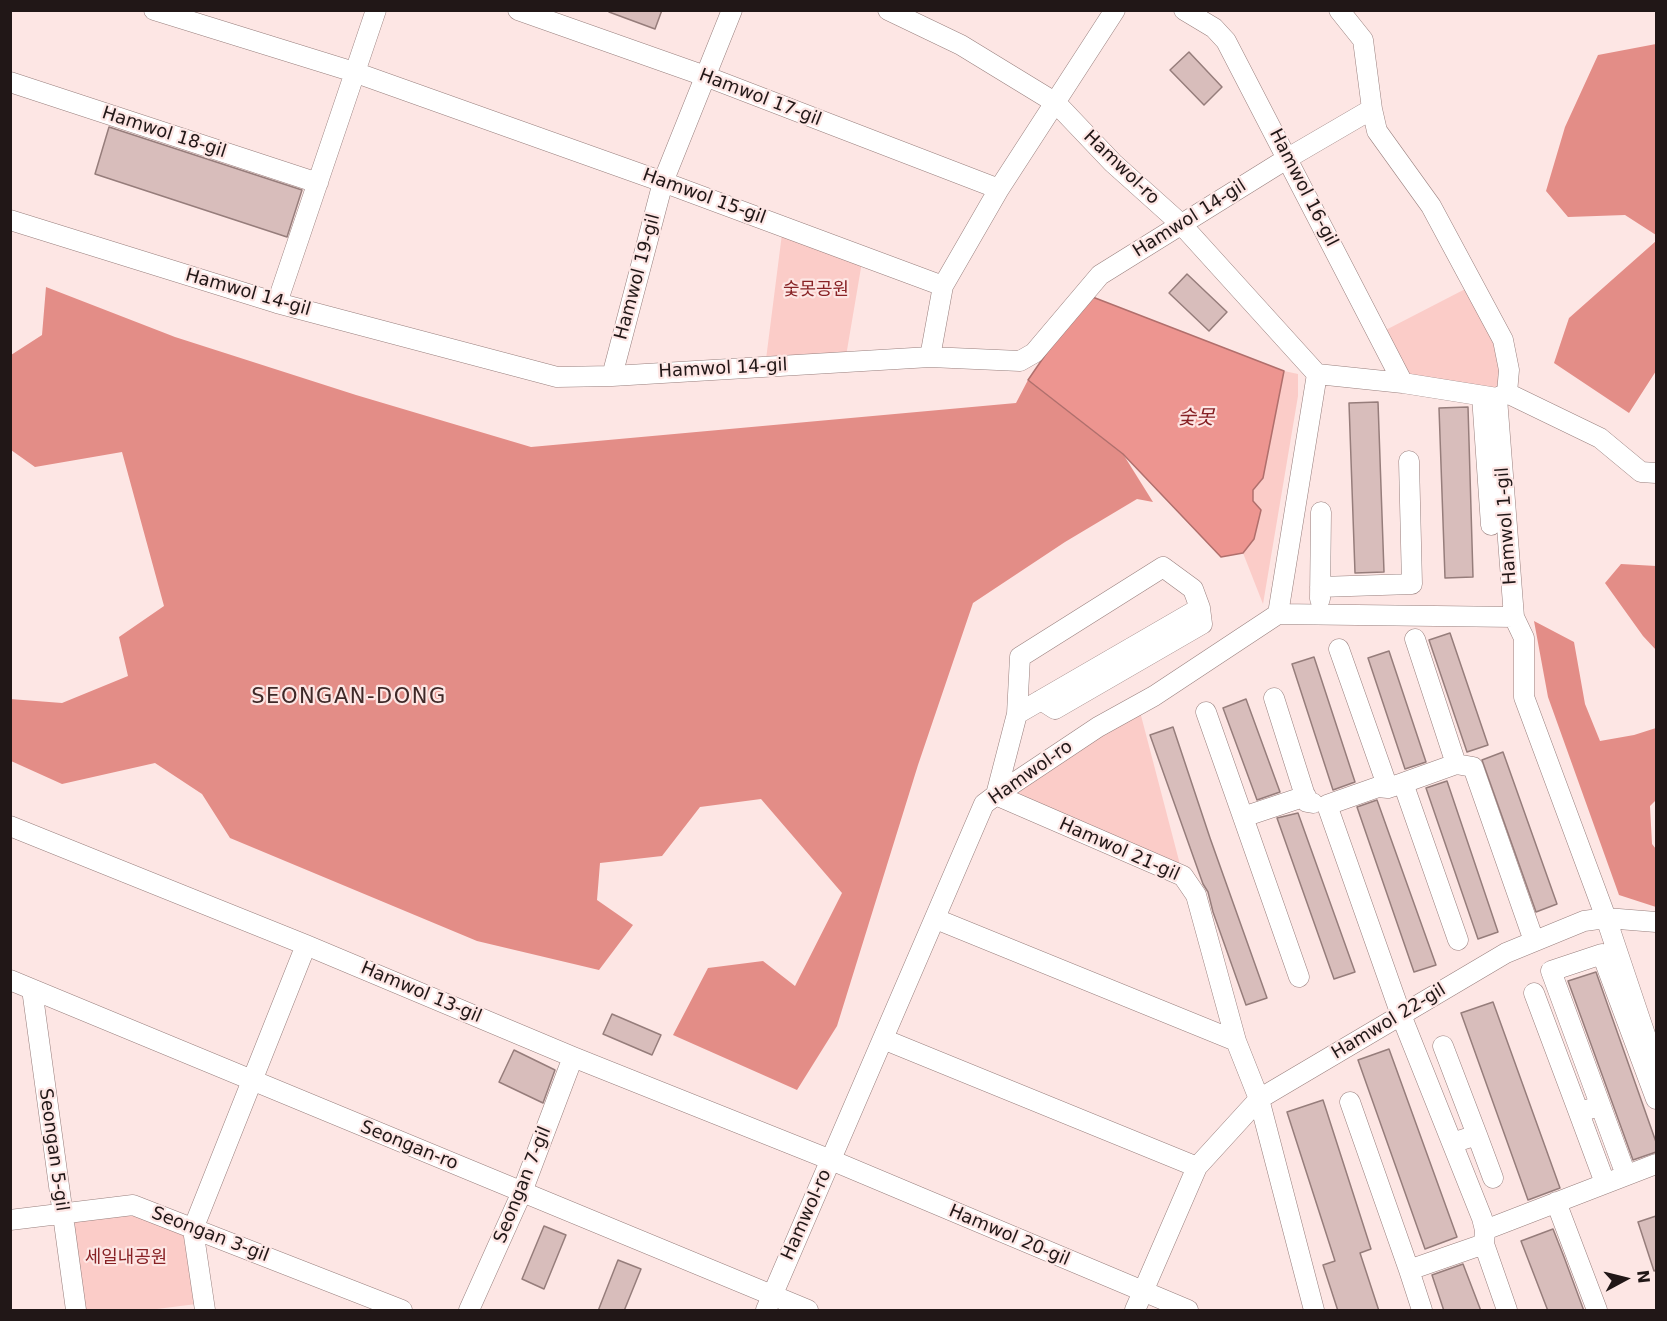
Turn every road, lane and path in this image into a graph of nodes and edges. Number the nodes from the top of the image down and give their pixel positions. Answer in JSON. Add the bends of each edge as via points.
{"nodes":[{"id":1,"x":154,"y":10,"type":"edge"},
{"id":2,"x":376,"y":10,"type":"edge"},
{"id":3,"x":518,"y":10,"type":"edge"},
{"id":4,"x":732,"y":10,"type":"edge"},
{"id":5,"x":888,"y":10,"type":"edge"},
{"id":6,"x":1115,"y":10,"type":"edge"},
{"id":7,"x":1184,"y":10,"type":"edge"},
{"id":8,"x":1339,"y":10,"type":"edge"},
{"id":9,"x":354,"y":72,"type":"junction"},
{"id":10,"x":705,"y":76,"type":"junction"},
{"id":11,"x":10,"y":82,"type":"edge"},
{"id":12,"x":1056,"y":103,"type":"junction"},
{"id":13,"x":1372,"y":109,"type":"junction"},
{"id":14,"x":1288,"y":158,"type":"junction"},
{"id":15,"x":663,"y":182,"type":"junction"},
{"id":16,"x":318,"y":183,"type":"junction"},
{"id":17,"x":999,"y":189,"type":"junction"},
{"id":18,"x":10,"y":220,"type":"edge"},
{"id":19,"x":1181,"y":224,"type":"junction"},
{"id":20,"x":943,"y":286,"type":"junction"},
{"id":21,"x":278,"y":303,"type":"junction"},
{"id":22,"x":930,"y":357,"type":"junction"},
{"id":23,"x":1317,"y":374,"type":"junction"},
{"id":24,"x":612,"y":376,"type":"junction"},
{"id":25,"x":1403,"y":383,"type":"junction"},
{"id":26,"x":1495,"y":396,"type":"junction"},
{"id":27,"x":1409,"y":461,"type":"dead end"},
{"id":28,"x":1656,"y":473,"type":"edge"},
{"id":29,"x":1321,"y":512,"type":"dead end"},
{"id":30,"x":1491,"y":525,"type":"dead end"},
{"id":31,"x":1320,"y":587,"type":"junction"},
{"id":32,"x":1278,"y":614,"type":"junction"},
{"id":33,"x":1319,"y":614,"type":"junction"},
{"id":34,"x":1514,"y":617,"type":"junction"},
{"id":35,"x":1415,"y":639,"type":"dead end"},
{"id":36,"x":1339,"y":649,"type":"dead end"},
{"id":37,"x":1274,"y":698,"type":"dead end"},
{"id":38,"x":1206,"y":712,"type":"dead end"},
{"id":39,"x":1017,"y":714,"type":"junction"},
{"id":40,"x":1456,"y":764,"type":"junction"},
{"id":41,"x":1395,"y":785,"type":"junction"},
{"id":42,"x":996,"y":795,"type":"junction"},
{"id":43,"x":1306,"y":796,"type":"junction"},
{"id":44,"x":1327,"y":805,"type":"junction"},
{"id":45,"x":1243,"y":818,"type":"junction"},
{"id":46,"x":10,"y":826,"type":"edge"},
{"id":47,"x":1606,"y":918,"type":"junction"},
{"id":48,"x":936,"y":919,"type":"junction"},
{"id":49,"x":1656,"y":922,"type":"edge"},
{"id":50,"x":1458,"y":940,"type":"dead end"},
{"id":51,"x":1534,"y":941,"type":"junction"},
{"id":52,"x":306,"y":945,"type":"junction"},
{"id":53,"x":1299,"y":977,"type":"dead end"},
{"id":54,"x":10,"y":980,"type":"edge"},
{"id":55,"x":32,"y":989,"type":"junction"},
{"id":56,"x":1534,"y":993,"type":"dead end"},
{"id":57,"x":1401,"y":1014,"type":"junction"},
{"id":58,"x":883,"y":1040,"type":"junction"},
{"id":59,"x":1236,"y":1041,"type":"junction"},
{"id":60,"x":1443,"y":1046,"type":"dead end"},
{"id":61,"x":573,"y":1057,"type":"junction"},
{"id":62,"x":1656,"y":1067,"type":"edge"},
{"id":63,"x":252,"y":1081,"type":"junction"},
{"id":64,"x":1259,"y":1099,"type":"junction"},
{"id":65,"x":1656,"y":1099,"type":"edge"},
{"id":66,"x":1350,"y":1102,"type":"dead end"},
{"id":67,"x":1600,"y":1105,"type":"junction"},
{"id":68,"x":1579,"y":1113,"type":"junction"},
{"id":69,"x":1477,"y":1135,"type":"junction"},
{"id":70,"x":1452,"y":1143,"type":"junction"},
{"id":71,"x":831,"y":1160,"type":"junction"},
{"id":72,"x":1656,"y":1164,"type":"edge"},
{"id":73,"x":1197,"y":1167,"type":"junction"},
{"id":74,"x":1626,"y":1175,"type":"junction"},
{"id":75,"x":1493,"y":1178,"type":"dead end"},
{"id":76,"x":1605,"y":1183,"type":"junction"},
{"id":77,"x":522,"y":1192,"type":"junction"},
{"id":78,"x":1556,"y":1202,"type":"junction"},
{"id":79,"x":62,"y":1214,"type":"junction"},
{"id":80,"x":10,"y":1220,"type":"edge"},
{"id":81,"x":193,"y":1229,"type":"junction"},
{"id":82,"x":1484,"y":1237,"type":"junction"},
{"id":83,"x":1409,"y":1270,"type":"junction"},
{"id":84,"x":1142,"y":1292,"type":"junction"},
{"id":85,"x":769,"y":1302,"type":"edge"},
{"id":86,"x":76,"y":1311,"type":"edge"},
{"id":87,"x":205,"y":1311,"type":"edge"},
{"id":88,"x":402,"y":1311,"type":"edge"},
{"id":89,"x":469,"y":1311,"type":"edge"},
{"id":90,"x":808,"y":1311,"type":"edge"},
{"id":91,"x":1135,"y":1311,"type":"edge"},
{"id":92,"x":1188,"y":1311,"type":"edge"},
{"id":93,"x":1314,"y":1311,"type":"edge"},
{"id":94,"x":1422,"y":1311,"type":"edge"},
{"id":95,"x":1507,"y":1311,"type":"edge"},
{"id":96,"x":1597,"y":1311,"type":"edge"}],
"edges":[{"from":1,"to":9,"type":"street","name":"Hamwol 15-gil"},
{"from":2,"to":9,"type":"street"},
{"from":3,"to":10,"type":"street","name":"Hamwol 17-gil"},
{"from":4,"to":10,"type":"street","name":"Hamwol 19-gil"},
{"from":5,"to":12,"type":"street","name":"Hamwol-ro","via":[[961,45]]},
{"from":6,"to":12,"type":"street"},
{"from":7,"to":14,"type":"street","name":"Hamwol 16-gil","via":[[1214,28],[1226,41]]},
{"from":8,"to":13,"type":"street","name":"Hamwol 1-gil","via":[[1364,40]]},
{"from":9,"to":15,"type":"street","name":"Hamwol 15-gil"},
{"from":9,"to":16,"type":"street"},
{"from":10,"to":15,"type":"street","name":"Hamwol 19-gil"},
{"from":10,"to":17,"type":"street","name":"Hamwol 17-gil"},
{"from":11,"to":16,"type":"street","name":"Hamwol 18-gil"},
{"from":12,"to":17,"type":"street"},
{"from":12,"to":19,"type":"street","name":"Hamwol-ro","via":[[1113,163]]},
{"from":13,"to":14,"type":"street","name":"Hamwol 14-gil"},
{"from":13,"to":26,"type":"street","name":"Hamwol 1-gil","via":[[1377,131],[1431,206],[1503,340],[1509,370]]},
{"from":14,"to":19,"type":"street","name":"Hamwol 14-gil"},
{"from":14,"to":25,"type":"street","name":"Hamwol 16-gil"},
{"from":15,"to":20,"type":"street","name":"Hamwol 15-gil"},
{"from":15,"to":24,"type":"street","name":"Hamwol 19-gil"},
{"from":16,"to":21,"type":"street"},
{"from":17,"to":20,"type":"street"},
{"from":18,"to":21,"type":"street","name":"Hamwol 14-gil"},
{"from":19,"to":22,"type":"street","name":"Hamwol 14-gil","via":[[1100,275],[1034,353],[1020,360]]},
{"from":19,"to":23,"type":"street","name":"Hamwol-ro"},
{"from":20,"to":22,"type":"street"},
{"from":21,"to":24,"type":"street","name":"Hamwol 14-gil","via":[[557,376]]},
{"from":22,"to":24,"type":"street","name":"Hamwol 14-gil"},
{"from":23,"to":25,"type":"street"},
{"from":23,"to":32,"type":"street"},
{"from":25,"to":26,"type":"street"},
{"from":26,"to":28,"type":"street","via":[[1600,438],[1641,472]]},
{"from":26,"to":30,"type":"street"},
{"from":26,"to":34,"type":"street","name":"Hamwol 1-gil"},
{"from":27,"to":31,"type":"street","via":[[1412,584]]},
{"from":29,"to":31,"type":"street"},
{"from":31,"to":33,"type":"street"},
{"from":32,"to":33,"type":"street"},
{"from":32,"to":42,"type":"street","name":"Hamwol-ro"},
{"from":33,"to":34,"type":"street"},
{"from":34,"to":47,"type":"street","name":"Hamwol 1-gil","via":[[1524,638],[1524,697]]},
{"from":35,"to":40,"type":"street"},
{"from":36,"to":41,"type":"street"},
{"from":37,"to":43,"type":"street"},
{"from":38,"to":45,"type":"street"},
{"from":39,"to":39,"type":"street","via":[[1200,608],[1193,589],[1163,567],[1020,657]]},
{"from":39,"to":42,"type":"street"},
{"from":40,"to":41,"type":"street"},
{"from":40,"to":51,"type":"street","via":[[1473,767]]},
{"from":41,"to":44,"type":"street"},
{"from":41,"to":50,"type":"street"},
{"from":42,"to":48,"type":"street","name":"Hamwol-ro","via":[[984,804]]},
{"from":42,"to":59,"type":"street","name":"Hamwol 21-gil","via":[[1183,876],[1196,895]]},
{"from":43,"to":44,"type":"street","via":[[1307,802]]},
{"from":43,"to":45,"type":"street"},
{"from":44,"to":57,"type":"street"},
{"from":45,"to":53,"type":"street"},
{"from":46,"to":52,"type":"street","name":"Hamwol 13-gil"},
{"from":47,"to":49,"type":"street","name":"Hamwol 22-gil"},
{"from":47,"to":51,"type":"street","name":"Hamwol 22-gil","via":[[1584,921]]},
{"from":47,"to":62,"type":"street","name":"Hamwol 1-gil"},
{"from":48,"to":58,"type":"street","name":"Hamwol-ro"},
{"from":48,"to":59,"type":"street"},
{"from":51,"to":57,"type":"street","name":"Hamwol 22-gil"},
{"from":52,"to":61,"type":"street","name":"Hamwol 13-gil"},
{"from":52,"to":63,"type":"street"},
{"from":54,"to":55,"type":"street","name":"Seongan-ro"},
{"from":55,"to":63,"type":"street","name":"Seongan-ro"},
{"from":55,"to":79,"type":"street","name":"Seongan 5-gil"},
{"from":56,"to":68,"type":"street"},
{"from":57,"to":64,"type":"street","name":"Hamwol 22-gil"},
{"from":57,"to":70,"type":"street"},
{"from":58,"to":71,"type":"street","name":"Hamwol-ro"},
{"from":58,"to":73,"type":"street"},
{"from":59,"to":64,"type":"street","name":"Hamwol 21-gil"},
{"from":60,"to":69,"type":"street"},
{"from":61,"to":71,"type":"street","name":"Hamwol 13-gil"},
{"from":61,"to":77,"type":"street","name":"Seongan 7-gil"},
{"from":63,"to":77,"type":"street","name":"Seongan-ro"},
{"from":63,"to":81,"type":"street"},
{"from":64,"to":73,"type":"street","name":"Hamwol 22-gil"},
{"from":64,"to":93,"type":"street","name":"Hamwol 21-gil"},
{"from":65,"to":67,"type":"street","via":[[1602,954],[1551,971]]},
{"from":66,"to":83,"type":"street"},
{"from":67,"to":68,"type":"street"},
{"from":67,"to":74,"type":"street"},
{"from":68,"to":76,"type":"street"},
{"from":69,"to":70,"type":"street"},
{"from":69,"to":75,"type":"street"},
{"from":70,"to":82,"type":"street"},
{"from":71,"to":84,"type":"street","name":"Hamwol 20-gil"},
{"from":71,"to":85,"type":"street","name":"Hamwol-ro"},
{"from":72,"to":74,"type":"street"},
{"from":73,"to":84,"type":"street","name":"Hamwol 22-gil"},
{"from":74,"to":76,"type":"street"},
{"from":76,"to":78,"type":"street"},
{"from":77,"to":85,"type":"street","name":"Seongan-ro"},
{"from":77,"to":89,"type":"street","name":"Seongan 7-gil"},
{"from":78,"to":82,"type":"street"},
{"from":78,"to":96,"type":"street"},
{"from":79,"to":80,"type":"street","name":"Seongan 3-gil"},
{"from":79,"to":81,"type":"street","name":"Seongan 3-gil","via":[[133,1205]]},
{"from":79,"to":86,"type":"street","name":"Seongan 5-gil"},
{"from":81,"to":87,"type":"street"},
{"from":81,"to":88,"type":"street","name":"Seongan 3-gil"},
{"from":82,"to":83,"type":"street"},
{"from":82,"to":95,"type":"street"},
{"from":83,"to":94,"type":"street"},
{"from":84,"to":91,"type":"street","name":"Hamwol 22-gil"},
{"from":84,"to":92,"type":"street","name":"Hamwol 20-gil"},
{"from":85,"to":90,"type":"street","name":"Seongan-ro"}]}
